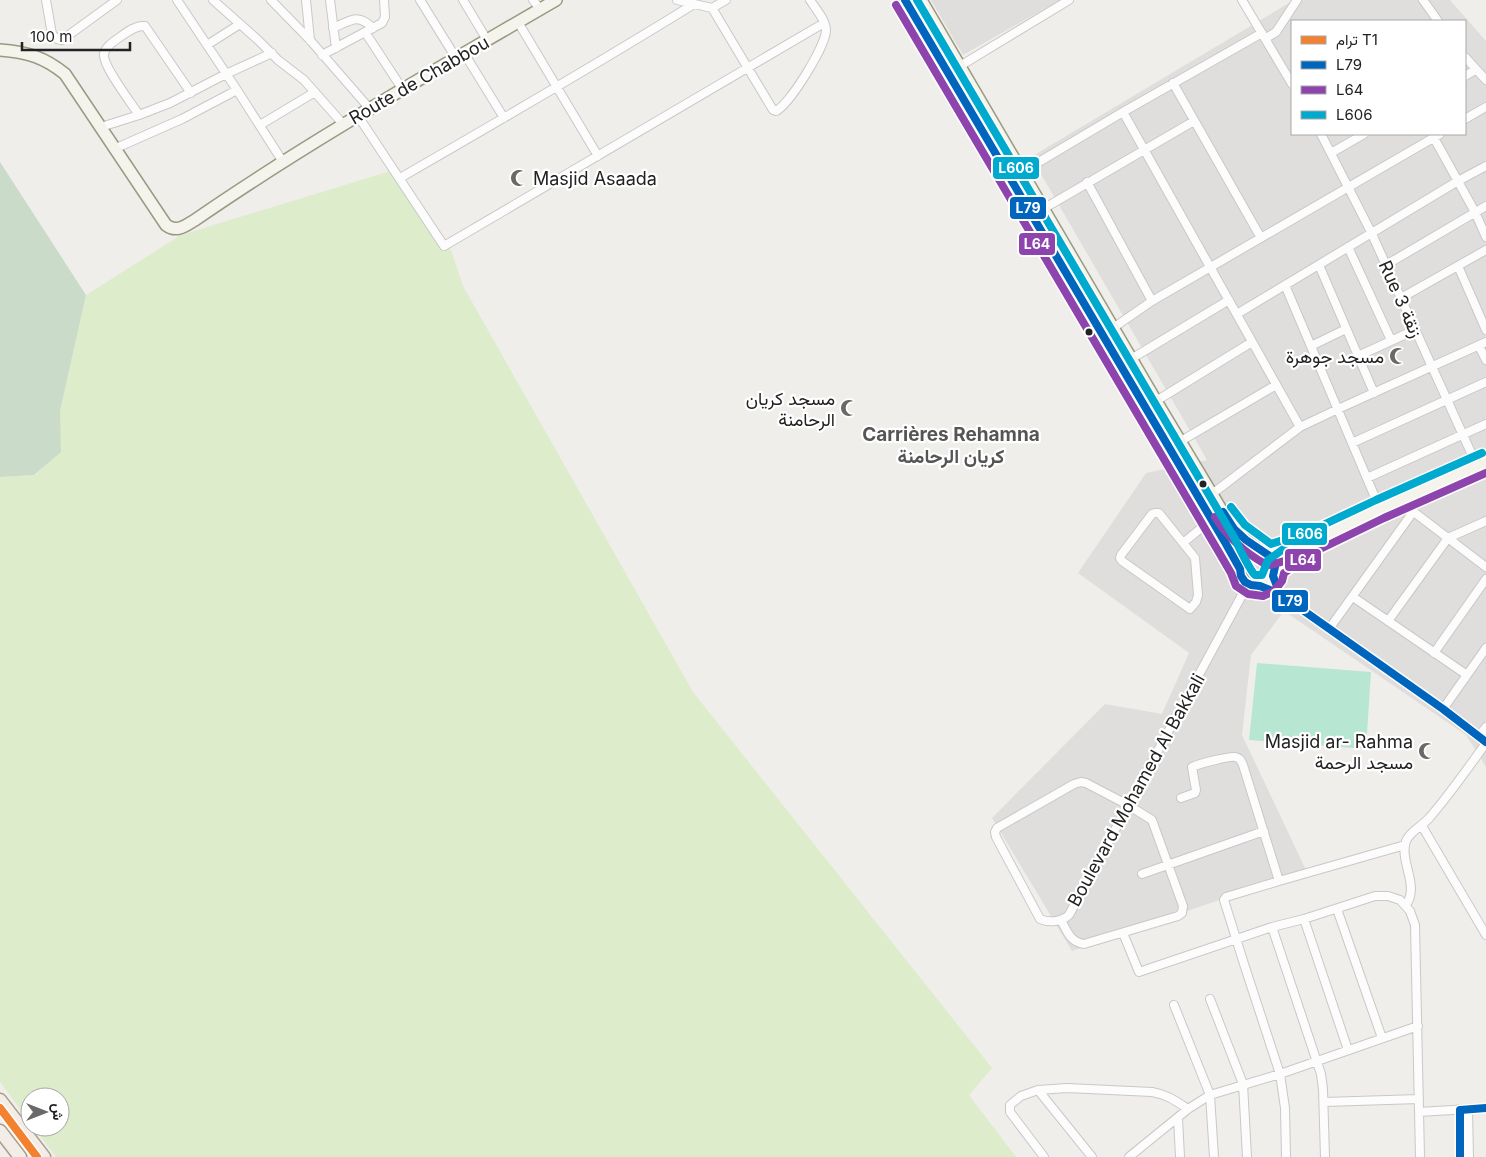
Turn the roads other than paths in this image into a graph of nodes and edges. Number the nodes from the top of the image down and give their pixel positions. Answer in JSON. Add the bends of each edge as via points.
{"nodes":[{"id":1,"x":46,"y":0,"type":"edge"},
{"id":2,"x":117,"y":0,"type":"edge"},
{"id":3,"x":177,"y":0,"type":"edge"},
{"id":4,"x":213,"y":0,"type":"edge"},
{"id":5,"x":271,"y":0,"type":"edge"},
{"id":6,"x":306,"y":0,"type":"edge"},
{"id":7,"x":330,"y":0,"type":"edge"},
{"id":8,"x":420,"y":0,"type":"edge"},
{"id":9,"x":463,"y":0,"type":"edge"},
{"id":10,"x":556,"y":0,"type":"edge"},
{"id":11,"x":677,"y":0,"type":"edge"},
{"id":12,"x":726,"y":0,"type":"edge"},
{"id":13,"x":810,"y":0,"type":"edge"},
{"id":14,"x":905,"y":0,"type":"edge"},
{"id":15,"x":921,"y":0,"type":"edge"},
{"id":16,"x":1068,"y":0,"type":"edge"},
{"id":17,"x":1242,"y":0,"type":"edge"},
{"id":18,"x":1297,"y":0,"type":"edge"},
{"id":19,"x":1423,"y":0,"type":"edge"},
{"id":20,"x":386,"y":1,"type":"edge"},
{"id":21,"x":1056,"y":3,"type":"edge"},
{"id":22,"x":694,"y":4,"type":"junction"},
{"id":23,"x":536,"y":5,"type":"edge"},
{"id":24,"x":712,"y":8,"type":"junction"},
{"id":25,"x":1437,"y":20,"type":"edge"},
{"id":26,"x":518,"y":22,"type":"junction"},
{"id":27,"x":824,"y":23,"type":"junction"},
{"id":28,"x":240,"y":24,"type":"junction"},
{"id":29,"x":333,"y":28,"type":"junction"},
{"id":30,"x":369,"y":30,"type":"junction"},
{"id":31,"x":1264,"y":35,"type":"junction"},
{"id":32,"x":310,"y":40,"type":"junction"},
{"id":33,"x":487,"y":40,"type":"junction"},
{"id":34,"x":207,"y":45,"type":"junction"},
{"id":35,"x":336,"y":48,"type":"junction"},
{"id":36,"x":0,"y":50,"type":"edge"},
{"id":37,"x":272,"y":53,"type":"junction"},
{"id":38,"x":322,"y":55,"type":"junction"},
{"id":39,"x":460,"y":56,"type":"junction"},
{"id":40,"x":1466,"y":58,"type":"edge"},
{"id":41,"x":960,"y":66,"type":"junction"},
{"id":42,"x":748,"y":68,"type":"junction"},
{"id":43,"x":1475,"y":70,"type":"junction"},
{"id":44,"x":226,"y":74,"type":"junction"},
{"id":45,"x":1466,"y":75,"type":"edge"},
{"id":46,"x":1486,"y":80,"type":"edge"},
{"id":47,"x":1291,"y":82,"type":"edge"},
{"id":48,"x":1173,"y":83,"type":"junction"},
{"id":49,"x":557,"y":87,"type":"junction"},
{"id":50,"x":237,"y":90,"type":"junction"},
{"id":51,"x":402,"y":90,"type":"junction"},
{"id":52,"x":315,"y":92,"type":"junction"},
{"id":53,"x":191,"y":93,"type":"junction"},
{"id":54,"x":1486,"y":107,"type":"edge"},
{"id":55,"x":370,"y":109,"type":"junction"},
{"id":56,"x":1123,"y":112,"type":"junction"},
{"id":57,"x":140,"y":115,"type":"junction"},
{"id":58,"x":1467,"y":115,"type":"edge"},
{"id":59,"x":358,"y":116,"type":"junction"},
{"id":60,"x":504,"y":118,"type":"junction"},
{"id":61,"x":1194,"y":121,"type":"junction"},
{"id":62,"x":343,"y":124,"type":"junction"},
{"id":63,"x":260,"y":125,"type":"junction"},
{"id":64,"x":101,"y":127,"type":"junction"},
{"id":65,"x":1321,"y":135,"type":"edge"},
{"id":66,"x":1362,"y":135,"type":"edge"},
{"id":67,"x":1437,"y":136,"type":"edge"},
{"id":68,"x":114,"y":149,"type":"junction"},
{"id":69,"x":1144,"y":150,"type":"junction"},
{"id":70,"x":1332,"y":153,"type":"junction"},
{"id":71,"x":598,"y":156,"type":"junction"},
{"id":72,"x":283,"y":162,"type":"junction"},
{"id":73,"x":1486,"y":166,"type":"edge"},
{"id":74,"x":1022,"y":172,"type":"junction"},
{"id":75,"x":400,"y":178,"type":"junction"},
{"id":76,"x":1458,"y":180,"type":"junction"},
{"id":77,"x":1087,"y":182,"type":"junction"},
{"id":78,"x":1348,"y":187,"type":"junction"},
{"id":79,"x":1486,"y":206,"type":"edge"},
{"id":80,"x":1043,"y":209,"type":"junction"},
{"id":81,"x":1475,"y":212,"type":"junction"},
{"id":82,"x":1371,"y":232,"type":"junction"},
{"id":83,"x":1260,"y":238,"type":"junction"},
{"id":84,"x":1486,"y":238,"type":"edge"},
{"id":85,"x":1348,"y":247,"type":"junction"},
{"id":86,"x":1486,"y":250,"type":"edge"},
{"id":87,"x":1319,"y":264,"type":"junction"},
{"id":88,"x":1386,"y":265,"type":"junction"},
{"id":89,"x":1458,"y":266,"type":"junction"},
{"id":90,"x":1210,"y":267,"type":"junction"},
{"id":91,"x":1285,"y":285,"type":"junction"},
{"id":92,"x":1401,"y":298,"type":"junction"},
{"id":93,"x":1229,"y":300,"type":"junction"},
{"id":94,"x":1152,"y":301,"type":"junction"},
{"id":95,"x":1237,"y":314,"type":"junction"},
{"id":96,"x":1113,"y":328,"type":"junction"},
{"id":97,"x":1346,"y":329,"type":"junction"},
{"id":98,"x":1415,"y":330,"type":"junction"},
{"id":99,"x":1486,"y":330,"type":"edge"},
{"id":100,"x":1391,"y":340,"type":"junction"},
{"id":101,"x":1252,"y":342,"type":"junction"},
{"id":102,"x":1483,"y":344,"type":"edge"},
{"id":103,"x":1311,"y":346,"type":"junction"},
{"id":104,"x":1358,"y":356,"type":"junction"},
{"id":105,"x":1131,"y":359,"type":"junction"},
{"id":106,"x":1486,"y":360,"type":"edge"},
{"id":107,"x":1432,"y":367,"type":"junction"},
{"id":108,"x":1486,"y":382,"type":"edge"},
{"id":109,"x":1276,"y":384,"type":"junction"},
{"id":110,"x":1374,"y":393,"type":"junction"},
{"id":111,"x":1446,"y":400,"type":"junction"},
{"id":112,"x":1156,"y":401,"type":"junction"},
{"id":113,"x":1338,"y":409,"type":"junction"},
{"id":114,"x":1486,"y":424,"type":"edge"},
{"id":115,"x":1300,"y":427,"type":"junction"},
{"id":116,"x":1462,"y":435,"type":"junction"},
{"id":117,"x":1180,"y":442,"type":"junction"},
{"id":118,"x":1352,"y":443,"type":"junction"},
{"id":119,"x":1168,"y":448,"type":"junction"},
{"id":120,"x":1481,"y":464,"type":"edge"},
{"id":121,"x":1367,"y":478,"type":"junction"},
{"id":122,"x":1212,"y":494,"type":"junction"},
{"id":123,"x":1398,"y":500,"type":"junction"},
{"id":124,"x":1380,"y":508,"type":"junction"},
{"id":125,"x":1413,"y":512,"type":"junction"},
{"id":126,"x":1211,"y":520,"type":"junction"},
{"id":127,"x":1486,"y":520,"type":"edge"},
{"id":128,"x":1448,"y":538,"type":"junction"},
{"id":129,"x":1311,"y":542,"type":"junction"},
{"id":130,"x":1183,"y":543,"type":"junction"},
{"id":131,"x":1266,"y":553,"type":"junction"},
{"id":132,"x":1486,"y":566,"type":"edge"},
{"id":133,"x":1240,"y":569,"type":"junction"},
{"id":134,"x":1274,"y":572,"type":"junction"},
{"id":135,"x":1486,"y":579,"type":"edge"},
{"id":136,"x":1248,"y":584,"type":"junction"},
{"id":137,"x":1260,"y":586,"type":"junction"},
{"id":138,"x":1280,"y":594,"type":"junction"},
{"id":139,"x":1353,"y":597,"type":"junction"},
{"id":140,"x":1388,"y":621,"type":"junction"},
{"id":141,"x":1329,"y":629,"type":"junction"},
{"id":142,"x":1486,"y":648,"type":"edge"},
{"id":143,"x":1434,"y":653,"type":"junction"},
{"id":144,"x":1467,"y":675,"type":"junction"},
{"id":145,"x":1443,"y":709,"type":"junction"},
{"id":146,"x":1486,"y":727,"type":"edge"},
{"id":147,"x":1479,"y":736,"type":"junction"},
{"id":148,"x":1486,"y":743,"type":"edge"},
{"id":149,"x":1181,"y":798,"type":"dead end"},
{"id":150,"x":1128,"y":805,"type":"junction"},
{"id":151,"x":1422,"y":826,"type":"junction"},
{"id":152,"x":1264,"y":831,"type":"junction"},
{"id":153,"x":1405,"y":845,"type":"junction"},
{"id":154,"x":1168,"y":865,"type":"junction"},
{"id":155,"x":1142,"y":874,"type":"dead end"},
{"id":156,"x":1279,"y":881,"type":"junction"},
{"id":157,"x":1406,"y":905,"type":"junction"},
{"id":158,"x":1337,"y":909,"type":"junction"},
{"id":159,"x":1304,"y":919,"type":"junction"},
{"id":160,"x":1061,"y":920,"type":"junction"},
{"id":161,"x":1272,"y":928,"type":"junction"},
{"id":162,"x":1123,"y":933,"type":"junction"},
{"id":163,"x":1486,"y":935,"type":"edge"},
{"id":164,"x":1236,"y":940,"type":"junction"},
{"id":165,"x":1210,"y":999,"type":"dead end"},
{"id":166,"x":1174,"y":1005,"type":"dead end"},
{"id":167,"x":1418,"y":1026,"type":"junction"},
{"id":168,"x":1382,"y":1038,"type":"junction"},
{"id":169,"x":1348,"y":1050,"type":"junction"},
{"id":170,"x":1317,"y":1061,"type":"junction"},
{"id":171,"x":1280,"y":1074,"type":"junction"},
{"id":172,"x":1243,"y":1084,"type":"junction"},
{"id":173,"x":1038,"y":1090,"type":"junction"},
{"id":174,"x":1210,"y":1095,"type":"junction"},
{"id":175,"x":1419,"y":1099,"type":"junction"},
{"id":176,"x":0,"y":1100,"type":"edge"},
{"id":177,"x":1324,"y":1102,"type":"junction"},
{"id":178,"x":1486,"y":1108,"type":"edge"},
{"id":179,"x":1188,"y":1109,"type":"junction"},
{"id":180,"x":1468,"y":1109,"type":"junction"},
{"id":181,"x":1460,"y":1110,"type":"junction"},
{"id":182,"x":1419,"y":1112,"type":"junction"},
{"id":183,"x":1178,"y":1118,"type":"junction"},
{"id":184,"x":0,"y":1130,"type":"edge"},
{"id":185,"x":20,"y":1157,"type":"edge"},
{"id":186,"x":44,"y":1157,"type":"edge"},
{"id":187,"x":1044,"y":1157,"type":"edge"},
{"id":188,"x":1092,"y":1157,"type":"edge"},
{"id":189,"x":1129,"y":1157,"type":"edge"},
{"id":190,"x":1180,"y":1157,"type":"edge"},
{"id":191,"x":1214,"y":1157,"type":"edge"},
{"id":192,"x":1247,"y":1157,"type":"edge"},
{"id":193,"x":1286,"y":1157,"type":"edge"},
{"id":194,"x":1325,"y":1157,"type":"edge"},
{"id":195,"x":1420,"y":1157,"type":"edge"},
{"id":196,"x":1460,"y":1157,"type":"edge"},
{"id":197,"x":1469,"y":1157,"type":"edge"}],
"edges":[{"from":1,"to":2,"type":"street","via":[[52,34],[62,40]]},
{"from":3,"to":34,"type":"street"},
{"from":4,"to":28,"type":"street"},
{"from":5,"to":32,"type":"street"},
{"from":6,"to":32,"type":"street"},
{"from":7,"to":29,"type":"street"},
{"from":8,"to":39,"type":"street"},
{"from":9,"to":33,"type":"street"},
{"from":10,"to":23,"type":"street","name":"Route de Chabbou"},
{"from":11,"to":22,"type":"street"},
{"from":12,"to":24,"type":"street"},
{"from":13,"to":27,"type":"street"},
{"from":14,"to":119,"type":"street"},
{"from":15,"to":41,"type":"street"},
{"from":16,"to":21,"type":"street"},
{"from":17,"to":31,"type":"street"},
{"from":18,"to":31,"type":"street","via":[[1276,32]]},
{"from":19,"to":25,"type":"street"},
{"from":20,"to":30,"type":"street","via":[[384,20]]},
{"from":21,"to":41,"type":"street"},
{"from":22,"to":24,"type":"street"},
{"from":22,"to":49,"type":"street"},
{"from":23,"to":26,"type":"street","name":"Route de Chabbou"},
{"from":24,"to":42,"type":"street"},
{"from":26,"to":33,"type":"street","name":"Route de Chabbou"},
{"from":26,"to":49,"type":"street"},
{"from":27,"to":42,"type":"street"},
{"from":27,"to":42,"type":"street","via":[[825,34],[820,49],[779,110],[773,110]]},
{"from":28,"to":34,"type":"street"},
{"from":28,"to":37,"type":"street"},
{"from":29,"to":30,"type":"street","via":[[361,18]]},
{"from":29,"to":35,"type":"street"},
{"from":30,"to":35,"type":"street"},
{"from":30,"to":51,"type":"street"},
{"from":31,"to":47,"type":"street"},
{"from":31,"to":48,"type":"street"},
{"from":32,"to":38,"type":"street"},
{"from":33,"to":39,"type":"street","name":"Route de Chabbou"},
{"from":34,"to":44,"type":"street"},
{"from":35,"to":38,"type":"street"},
{"from":36,"to":64,"type":"street","via":[[38,57],[58,68],[71,81]]},
{"from":37,"to":44,"type":"street"},
{"from":37,"to":52,"type":"street"},
{"from":38,"to":55,"type":"street"},
{"from":39,"to":51,"type":"street","name":"Route de Chabbou"},
{"from":39,"to":60,"type":"street"},
{"from":40,"to":43,"type":"street"},
{"from":41,"to":74,"type":"street"},
{"from":42,"to":71,"type":"street"},
{"from":43,"to":45,"type":"street"},
{"from":43,"to":46,"type":"street"},
{"from":44,"to":50,"type":"street"},
{"from":44,"to":53,"type":"street"},
{"from":48,"to":56,"type":"street"},
{"from":48,"to":61,"type":"street"},
{"from":49,"to":60,"type":"street"},
{"from":49,"to":71,"type":"street"},
{"from":50,"to":63,"type":"street"},
{"from":50,"to":68,"type":"street"},
{"from":51,"to":55,"type":"street","name":"Route de Chabbou"},
{"from":52,"to":62,"type":"street"},
{"from":52,"to":63,"type":"street"},
{"from":53,"to":57,"type":"street"},
{"from":53,"to":57,"type":"street","via":[[145,26],[137,27],[110,44],[104,59]]},
{"from":54,"to":58,"type":"street"},
{"from":55,"to":59,"type":"street","name":"Route de Chabbou"},
{"from":56,"to":69,"type":"street"},
{"from":56,"to":74,"type":"street"},
{"from":57,"to":64,"type":"street"},
{"from":59,"to":62,"type":"street","name":"Route de Chabbou"},
{"from":59,"to":75,"type":"street"},
{"from":60,"to":75,"type":"street"},
{"from":61,"to":69,"type":"street"},
{"from":61,"to":83,"type":"street"},
{"from":62,"to":72,"type":"street","name":"Route de Chabbou"},
{"from":63,"to":72,"type":"street"},
{"from":64,"to":68,"type":"street"},
{"from":65,"to":70,"type":"street","name":"Rue 3 زنقة"},
{"from":66,"to":70,"type":"street"},
{"from":67,"to":76,"type":"street"},
{"from":67,"to":78,"type":"street"},
{"from":68,"to":72,"type":"street","name":"Route de Chabbou","via":[[166,225],[175,229],[186,226]]},
{"from":69,"to":77,"type":"street"},
{"from":69,"to":90,"type":"street"},
{"from":70,"to":78,"type":"street","name":"Rue 3 زنقة"},
{"from":71,"to":75,"type":"street","via":[[444,246]]},
{"from":73,"to":76,"type":"street"},
{"from":74,"to":80,"type":"street"},
{"from":76,"to":81,"type":"street"},
{"from":76,"to":82,"type":"street"},
{"from":77,"to":80,"type":"street"},
{"from":77,"to":94,"type":"street"},
{"from":78,"to":82,"type":"street","name":"Rue 3 زنقة"},
{"from":78,"to":83,"type":"street"},
{"from":79,"to":81,"type":"street"},
{"from":80,"to":96,"type":"street"},
{"from":81,"to":84,"type":"street"},
{"from":81,"to":88,"type":"street"},
{"from":82,"to":85,"type":"street"},
{"from":82,"to":88,"type":"street","name":"Rue 3 زنقة"},
{"from":83,"to":90,"type":"street"},
{"from":85,"to":87,"type":"street"},
{"from":85,"to":100,"type":"street"},
{"from":86,"to":89,"type":"street"},
{"from":87,"to":91,"type":"street"},
{"from":87,"to":97,"type":"street"},
{"from":88,"to":92,"type":"street","name":"Rue 3 زنقة"},
{"from":89,"to":92,"type":"street"},
{"from":89,"to":99,"type":"street"},
{"from":90,"to":93,"type":"street"},
{"from":90,"to":94,"type":"street"},
{"from":91,"to":95,"type":"street"},
{"from":91,"to":103,"type":"street"},
{"from":92,"to":98,"type":"street","name":"Rue 3 زنقة"},
{"from":93,"to":95,"type":"street"},
{"from":93,"to":105,"type":"street"},
{"from":94,"to":96,"type":"street"},
{"from":95,"to":101,"type":"street"},
{"from":96,"to":105,"type":"street"},
{"from":97,"to":103,"type":"street"},
{"from":97,"to":104,"type":"street"},
{"from":98,"to":100,"type":"street"},
{"from":98,"to":107,"type":"street","name":"Rue 3 زنقة"},
{"from":100,"to":104,"type":"street"},
{"from":101,"to":109,"type":"street"},
{"from":101,"to":112,"type":"street"},
{"from":102,"to":106,"type":"street"},
{"from":102,"to":107,"type":"street"},
{"from":103,"to":113,"type":"street"},
{"from":104,"to":110,"type":"street"},
{"from":105,"to":112,"type":"street"},
{"from":107,"to":110,"type":"street"},
{"from":107,"to":111,"type":"street","name":"Rue 3 زنقة"},
{"from":108,"to":111,"type":"street"},
{"from":109,"to":115,"type":"street"},
{"from":109,"to":117,"type":"street"},
{"from":110,"to":113,"type":"street"},
{"from":111,"to":116,"type":"street","name":"Rue 3 زنقة"},
{"from":111,"to":118,"type":"street"},
{"from":112,"to":117,"type":"street"},
{"from":113,"to":115,"type":"street"},
{"from":113,"to":118,"type":"street"},
{"from":114,"to":116,"type":"street"},
{"from":115,"to":122,"type":"street"},
{"from":116,"to":120,"type":"street","name":"Rue 3 زنقة"},
{"from":116,"to":121,"type":"street"},
{"from":117,"to":119,"type":"street"},
{"from":117,"to":122,"type":"street"},
{"from":118,"to":121,"type":"street"},
{"from":119,"to":126,"type":"street"},
{"from":120,"to":123,"type":"street"},
{"from":121,"to":124,"type":"street"},
{"from":122,"to":131,"type":"street","via":[[1234,529]]},
{"from":123,"to":124,"type":"street"},
{"from":123,"to":125,"type":"street"},
{"from":124,"to":129,"type":"street"},
{"from":125,"to":128,"type":"street"},
{"from":125,"to":139,"type":"street"},
{"from":126,"to":130,"type":"street"},
{"from":126,"to":133,"type":"street"},
{"from":127,"to":128,"type":"street"},
{"from":128,"to":132,"type":"street"},
{"from":128,"to":140,"type":"street"},
{"from":129,"to":131,"type":"street"},
{"from":129,"to":134,"type":"street"},
{"from":130,"to":130,"type":"street","via":[[1159,513],[1155,513],[1120,558],[1190,609],[1198,595],[1195,561]]},
{"from":131,"to":133,"type":"street","via":[[1248,553]]},
{"from":131,"to":134,"type":"street","via":[[1274,561]]},
{"from":133,"to":136,"type":"street"},
{"from":134,"to":137,"type":"street","via":[[1268,583]]},
{"from":134,"to":138,"type":"street"},
{"from":135,"to":143,"type":"street"},
{"from":136,"to":137,"type":"street"},
{"from":136,"to":150,"type":"street","name":"Boulevard Mohamed Al Bakkali"},
{"from":137,"to":138,"type":"street"},
{"from":138,"to":141,"type":"street"},
{"from":139,"to":140,"type":"street"},
{"from":139,"to":141,"type":"street"},
{"from":140,"to":143,"type":"street"},
{"from":141,"to":145,"type":"street"},
{"from":142,"to":144,"type":"street"},
{"from":143,"to":144,"type":"street"},
{"from":144,"to":145,"type":"street"},
{"from":145,"to":147,"type":"street"},
{"from":146,"to":147,"type":"street"},
{"from":147,"to":148,"type":"street"},
{"from":148,"to":151,"type":"street"},
{"from":149,"to":152,"type":"street","via":[[1196,790],[1192,767],[1230,757],[1238,758]]},
{"from":150,"to":154,"type":"street","via":[[1152,820]]},
{"from":150,"to":160,"type":"street","name":"Boulevard Mohamed Al Bakkali","via":[[1068,915]]},
{"from":150,"to":160,"type":"street","name":"Boulevard Mohamed Al Bakkali","via":[[1077,782],[997,828],[996,837],[1040,919]]},
{"from":151,"to":153,"type":"street"},
{"from":151,"to":163,"type":"street"},
{"from":152,"to":154,"type":"street"},
{"from":152,"to":156,"type":"street"},
{"from":153,"to":156,"type":"street"},
{"from":153,"to":157,"type":"street","via":[[1411,892]]},
{"from":154,"to":155,"type":"street"},
{"from":154,"to":162,"type":"street","via":[[1183,906],[1182,913]]},
{"from":156,"to":164,"type":"street","via":[[1224,900]]},
{"from":157,"to":158,"type":"street","via":[[1395,897],[1375,896]]},
{"from":157,"to":167,"type":"street","via":[[1415,925]]},
{"from":158,"to":159,"type":"street"},
{"from":158,"to":168,"type":"street"},
{"from":159,"to":161,"type":"street"},
{"from":159,"to":169,"type":"street"},
{"from":160,"to":162,"type":"street","via":[[1070,937],[1078,943]]},
{"from":161,"to":164,"type":"street"},
{"from":161,"to":170,"type":"street"},
{"from":162,"to":164,"type":"street","via":[[1139,972]]},
{"from":164,"to":171,"type":"street"},
{"from":165,"to":172,"type":"street"},
{"from":166,"to":174,"type":"street"},
{"from":167,"to":168,"type":"street"},
{"from":167,"to":175,"type":"street"},
{"from":168,"to":169,"type":"street"},
{"from":169,"to":170,"type":"street"},
{"from":170,"to":171,"type":"street"},
{"from":170,"to":177,"type":"street"},
{"from":171,"to":172,"type":"street"},
{"from":171,"to":193,"type":"street"},
{"from":172,"to":174,"type":"street"},
{"from":172,"to":192,"type":"street"},
{"from":173,"to":179,"type":"street","via":[[1067,1088],[1152,1092],[1171,1098]]},
{"from":173,"to":187,"type":"street","via":[[1014,1100],[1009,1108]]},
{"from":173,"to":188,"type":"street"},
{"from":174,"to":179,"type":"street"},
{"from":174,"to":191,"type":"street"},
{"from":175,"to":177,"type":"street"},
{"from":175,"to":182,"type":"street"},
{"from":176,"to":186,"type":"main road"},
{"from":177,"to":194,"type":"street"},
{"from":178,"to":180,"type":"street"},
{"from":179,"to":183,"type":"street"},
{"from":180,"to":181,"type":"street"},
{"from":180,"to":197,"type":"street"},
{"from":181,"to":182,"type":"street"},
{"from":181,"to":196,"type":"street"},
{"from":182,"to":195,"type":"street"},
{"from":183,"to":189,"type":"street"},
{"from":183,"to":190,"type":"street"},
{"from":184,"to":185,"type":"main road"}]}
